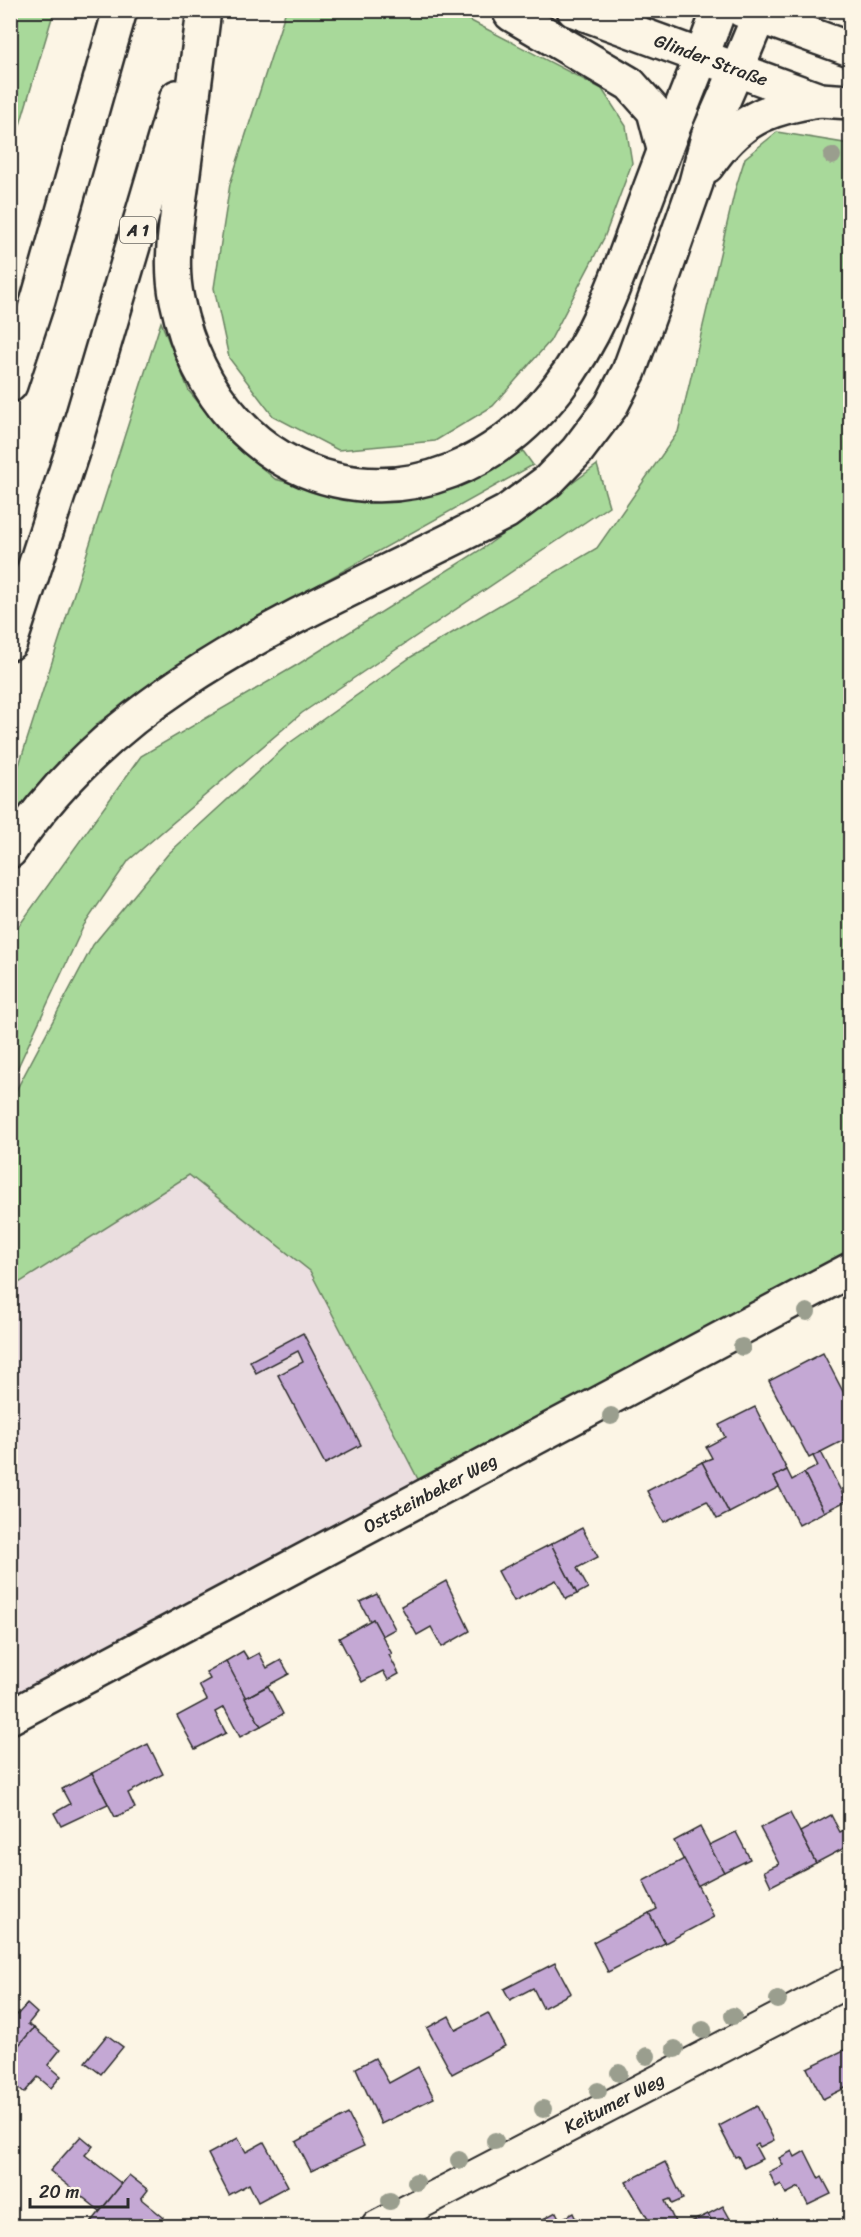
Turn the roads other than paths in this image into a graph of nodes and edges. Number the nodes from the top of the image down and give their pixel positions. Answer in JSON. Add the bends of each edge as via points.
{"nodes":[{"id":1,"x":120,"y":10,"type":"edge"},
{"id":2,"x":203,"y":10,"type":"edge"},
{"id":3,"x":509,"y":10,"type":"edge"},
{"id":4,"x":574,"y":10,"type":"edge"},
{"id":5,"x":719,"y":10,"type":"edge"},
{"id":6,"x":751,"y":14,"type":"edge"},
{"id":7,"x":850,"y":49,"type":"edge"},
{"id":8,"x":701,"y":58,"type":"junction"},
{"id":9,"x":736,"y":71,"type":"junction"},
{"id":10,"x":835,"y":101,"type":"edge"},
{"id":11,"x":664,"y":149,"type":"junction"},
{"id":12,"x":696,"y":183,"type":"junction"},
{"id":13,"x":10,"y":385,"type":"edge"},
{"id":14,"x":10,"y":643,"type":"edge"},
{"id":15,"x":10,"y":851,"type":"edge"},
{"id":16,"x":850,"y":1270,"type":"edge"},
{"id":17,"x":10,"y":1717,"type":"edge"},
{"id":18,"x":850,"y":1981,"type":"edge"},
{"id":19,"x":377,"y":2226,"type":"edge"}],
"edges":[{"from":1,"to":13,"type":"main road"},
{"from":2,"to":11,"type":"main road","via":[[171,267],[177,298],[190,349],[210,390],[234,423],[266,450],[308,474],[368,484],[404,483],[436,476],[493,449],[527,423],[557,389],[598,326]]},
{"from":2,"to":14,"type":"main road","number":"A 1","via":[[74,449]]},
{"from":3,"to":11,"type":"main road","via":[[630,84],[654,111]]},
{"from":4,"to":8,"type":"main road","name":"Glinder Straße"},
{"from":5,"to":8,"type":"main road"},
{"from":6,"to":7,"type":"main road"},
{"from":6,"to":9,"type":"main road"},
{"from":8,"to":9,"type":"main road","name":"Glinder Straße"},
{"from":8,"to":11,"type":"main road"},
{"from":9,"to":10,"type":"main road","name":"Glinder Straße"},
{"from":9,"to":12,"type":"main road","via":[[709,133]]},
{"from":10,"to":12,"type":"main road","via":[[793,104],[752,119],[731,135]]},
{"from":12,"to":15,"type":"main road","via":[[629,371],[611,406],[548,481],[506,512],[216,659],[154,701],[101,744],[65,780]]},
{"from":16,"to":17,"type":"main road","name":"Oststeinbeker Weg"},
{"from":18,"to":19,"type":"street","name":"Keitumer Weg"}]}
